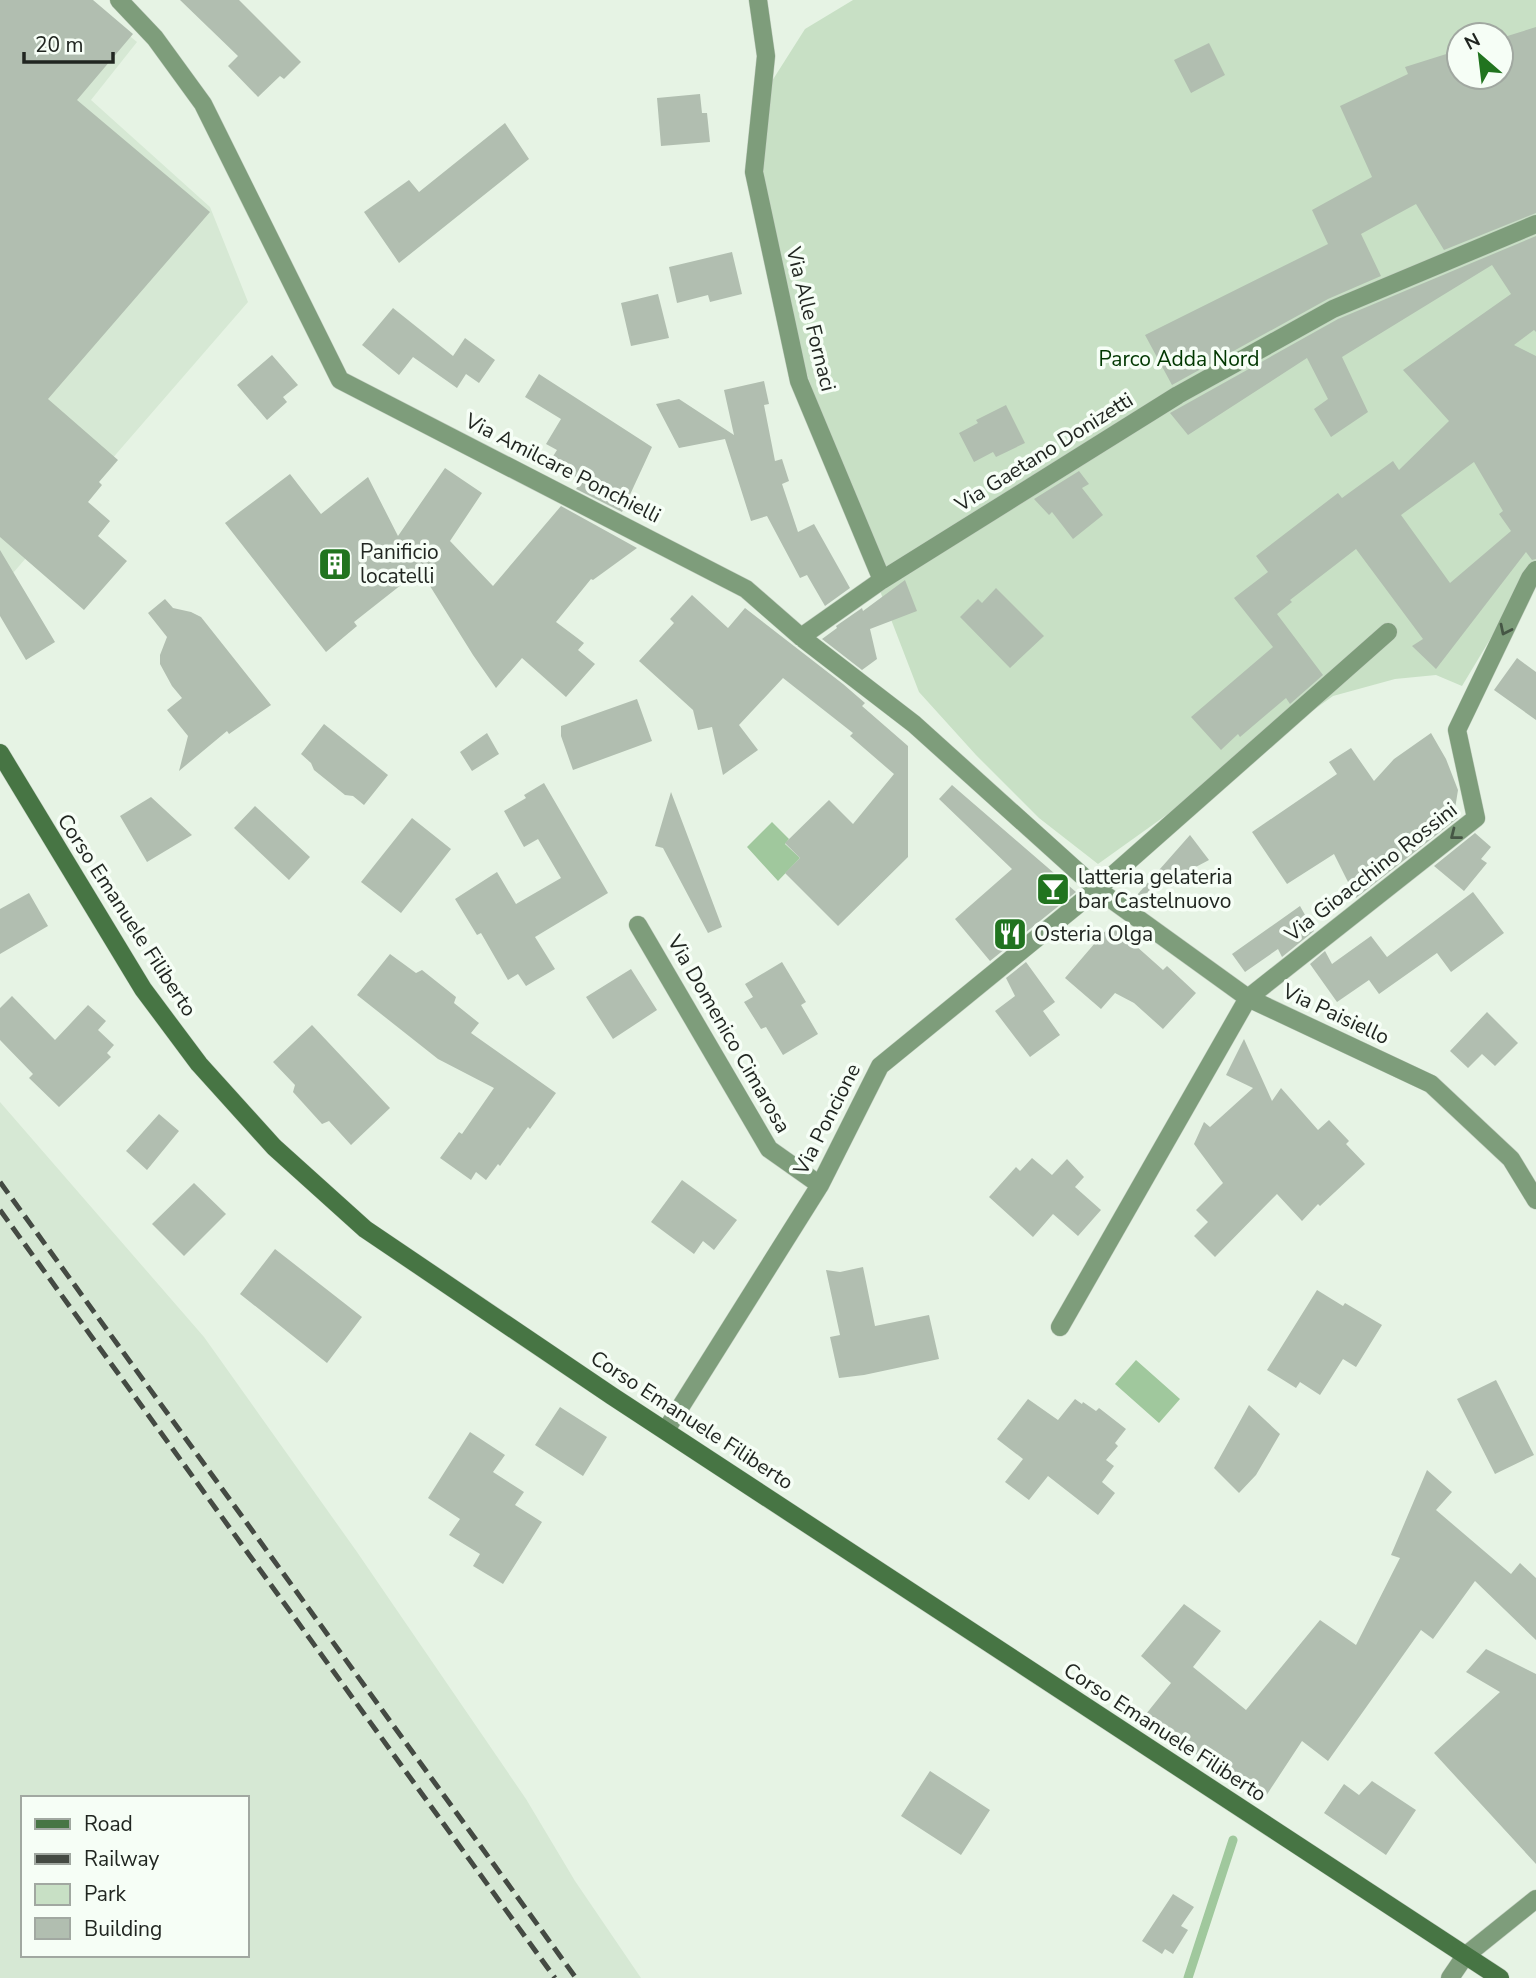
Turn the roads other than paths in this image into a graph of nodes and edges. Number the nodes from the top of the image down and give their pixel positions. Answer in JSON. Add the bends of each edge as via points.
{"nodes":[{"id":1,"x":119,"y":0,"type":"edge"},
{"id":2,"x":758,"y":0,"type":"edge"},
{"id":3,"x":1536,"y":224,"type":"edge"},
{"id":4,"x":1534,"y":579,"type":"edge"},
{"id":5,"x":882,"y":580,"type":"junction"},
{"id":6,"x":1388,"y":632,"type":"dead end"},
{"id":7,"x":801,"y":637,"type":"junction"},
{"id":8,"x":0,"y":753,"type":"edge"},
{"id":9,"x":1097,"y":889,"type":"junction"},
{"id":10,"x":638,"y":925,"type":"dead end"},
{"id":11,"x":1248,"y":998,"type":"junction"},
{"id":12,"x":820,"y":1185,"type":"junction"},
{"id":13,"x":1536,"y":1200,"type":"edge"},
{"id":14,"x":1060,"y":1327,"type":"dead end"},
{"id":15,"x":666,"y":1430,"type":"junction"},
{"id":16,"x":1536,"y":1899,"type":"edge"},
{"id":17,"x":1465,"y":1956,"type":"junction"},
{"id":18,"x":1450,"y":1978,"type":"edge"},
{"id":19,"x":1500,"y":1978,"type":"edge"}],
"edges":[{"from":1,"to":7,"type":"street","name":"Via Amilcare Ponchielli","via":[[155,38],[203,104],[340,380],[746,589]]},
{"from":2,"to":5,"type":"street","name":"Via Alle Fornaci","via":[[766,56],[754,172],[779,289],[799,381]]},
{"from":3,"to":5,"type":"street","name":"Via Gaetano Donizetti","via":[[1333,309],[1178,395]]},
{"from":4,"to":11,"type":"street","name":"Via Gioacchino Rossini","one_way":true,"via":[[1457,730],[1476,818]]},
{"from":5,"to":7,"type":"street"},
{"from":6,"to":9,"type":"street","name":"Via Poncione"},
{"from":7,"to":9,"type":"street","name":"Via Amilcare Ponchielli","via":[[914,724]]},
{"from":8,"to":15,"type":"main road","name":"Corso Emanuele Filiberto","via":[[143,989],[199,1064],[274,1147],[365,1229]]},
{"from":9,"to":11,"type":"street","name":"Via Paisiello"},
{"from":9,"to":12,"type":"street","name":"Via Poncione","via":[[880,1066]]},
{"from":10,"to":12,"type":"street","name":"Via Domenico Cimarosa","via":[[769,1149]]},
{"from":11,"to":13,"type":"street","name":"Via Paisiello","via":[[1431,1084],[1511,1159]]},
{"from":11,"to":14,"type":"street"},
{"from":12,"to":15,"type":"street","name":"Via Poncione"},
{"from":15,"to":17,"type":"main road","name":"Corso Emanuele Filiberto"},
{"from":16,"to":17,"type":"street"},
{"from":17,"to":18,"type":"street"},
{"from":17,"to":19,"type":"main road","name":"Corso Emanuele Filiberto"}]}
